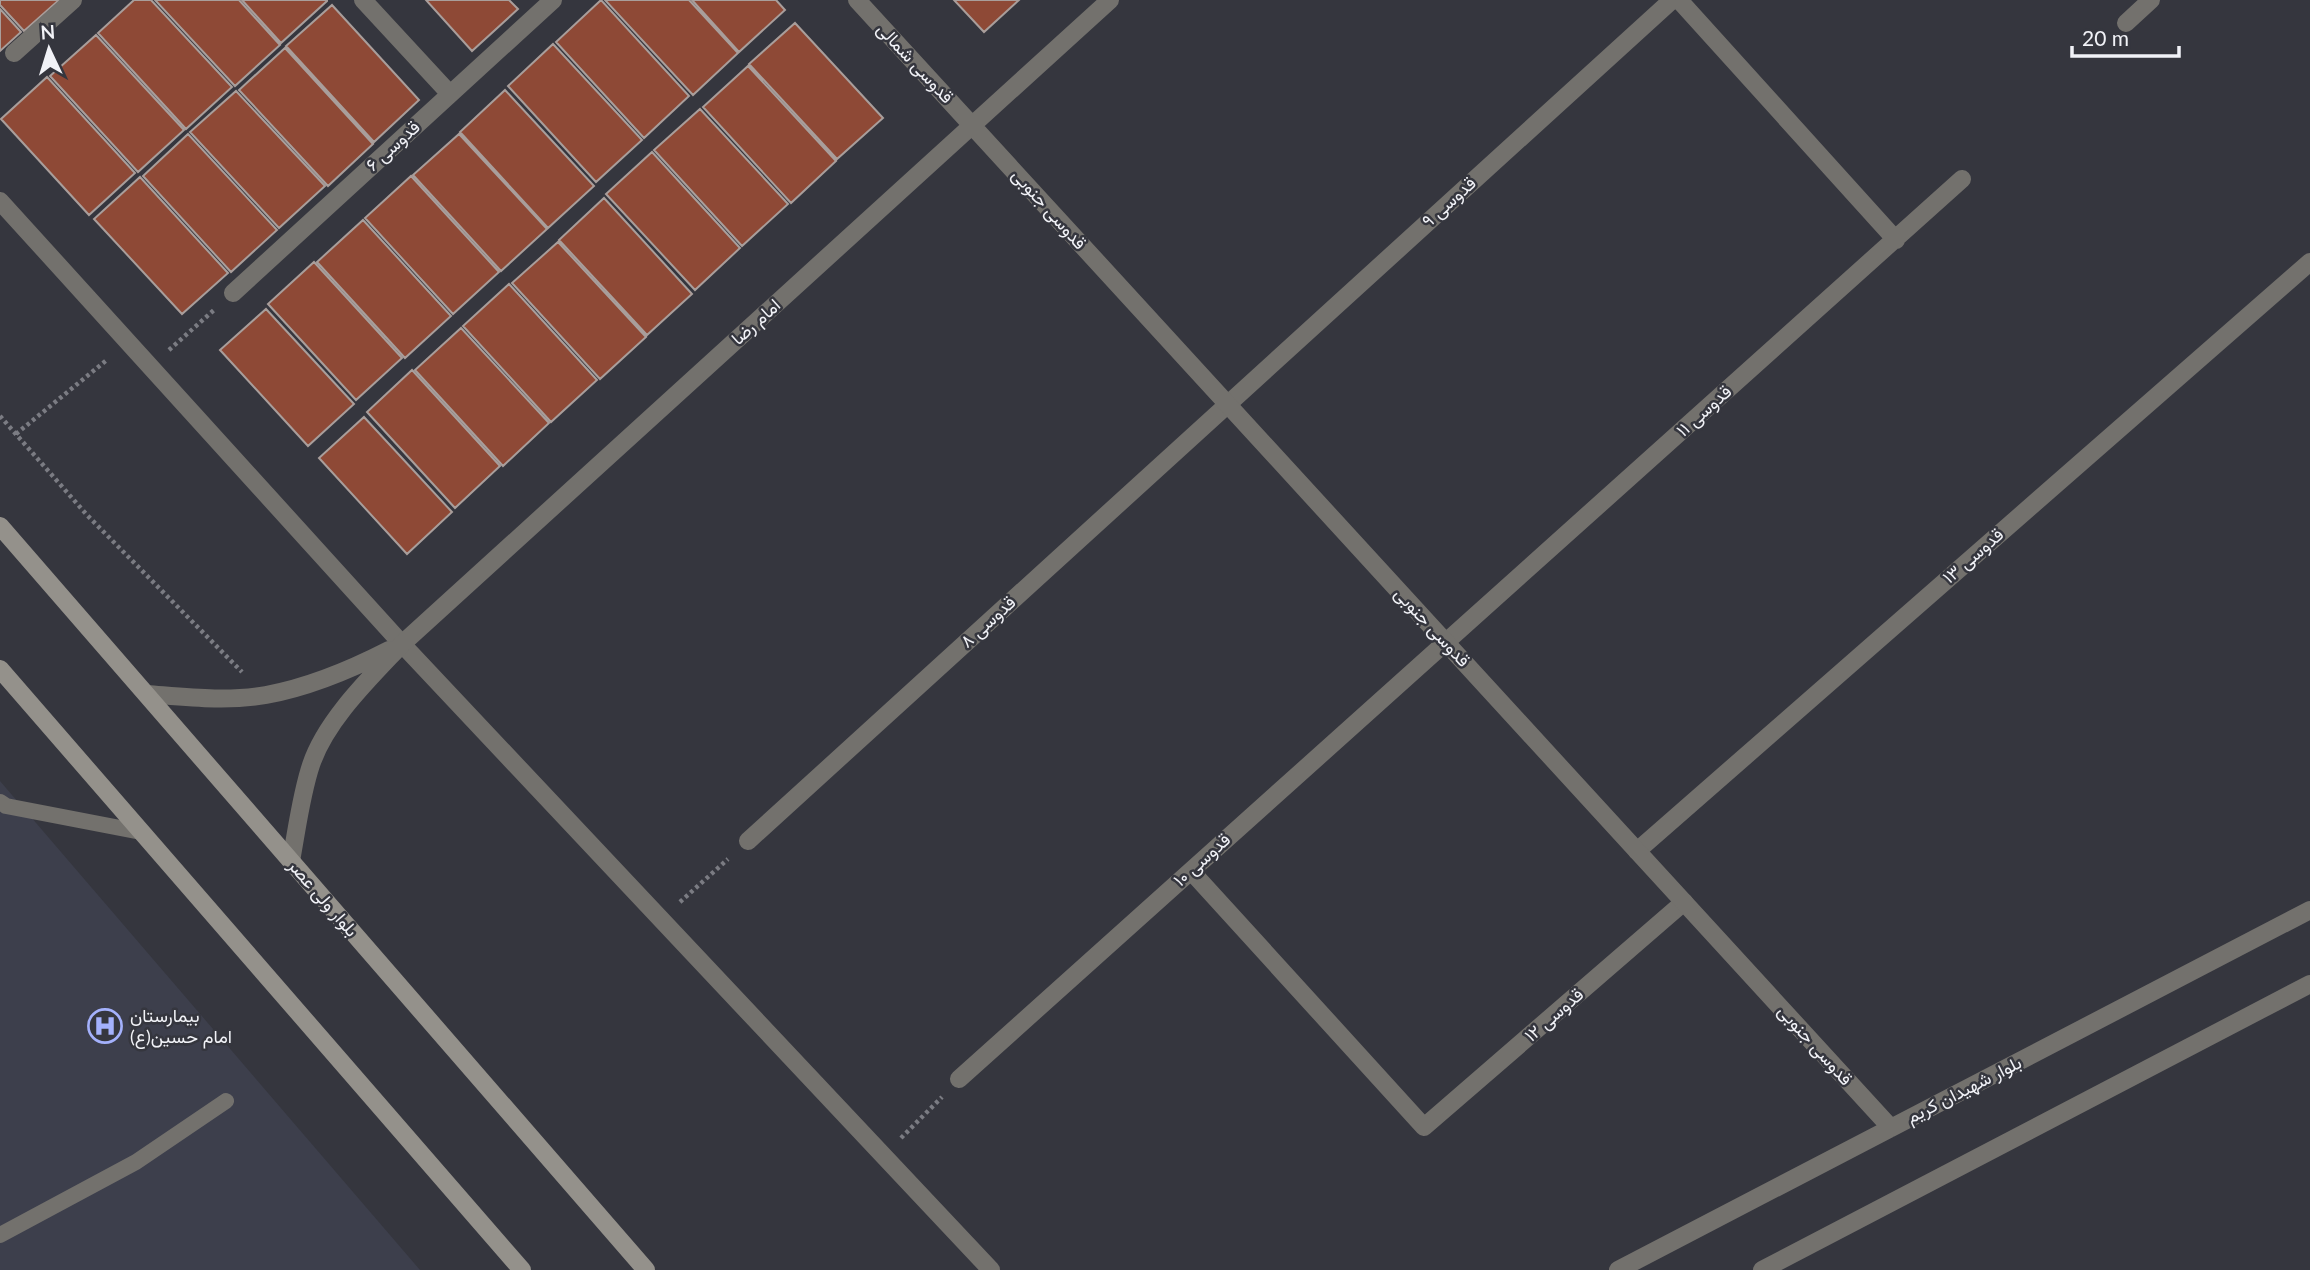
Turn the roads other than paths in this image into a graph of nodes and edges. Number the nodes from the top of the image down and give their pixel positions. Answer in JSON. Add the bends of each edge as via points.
{"nodes":[{"id":1,"x":74,"y":0,"type":"edge"},
{"id":2,"x":363,"y":0,"type":"edge"},
{"id":3,"x":553,"y":0,"type":"edge"},
{"id":4,"x":857,"y":0,"type":"edge"},
{"id":5,"x":1110,"y":0,"type":"edge"},
{"id":6,"x":1671,"y":0,"type":"edge"},
{"id":7,"x":1679,"y":0,"type":"edge"},
{"id":8,"x":2151,"y":0,"type":"edge"},
{"id":9,"x":2126,"y":23,"type":"dead end"},
{"id":10,"x":15,"y":53,"type":"dead end"},
{"id":11,"x":450,"y":94,"type":"junction"},
{"id":12,"x":972,"y":125,"type":"junction"},
{"id":13,"x":1962,"y":179,"type":"dead end"},
{"id":14,"x":0,"y":201,"type":"edge"},
{"id":15,"x":1896,"y":240,"type":"junction"},
{"id":16,"x":2310,"y":262,"type":"edge"},
{"id":17,"x":233,"y":293,"type":"dead end"},
{"id":18,"x":1227,"y":404,"type":"junction"},
{"id":19,"x":0,"y":526,"type":"edge"},
{"id":20,"x":1446,"y":642,"type":"junction"},
{"id":21,"x":402,"y":644,"type":"junction"},
{"id":22,"x":0,"y":669,"type":"edge"},
{"id":23,"x":147,"y":694,"type":"junction"},
{"id":24,"x":0,"y":802,"type":"edge"},
{"id":25,"x":141,"y":832,"type":"junction"},
{"id":26,"x":748,"y":841,"type":"road end"},
{"id":27,"x":1637,"y":851,"type":"junction"},
{"id":28,"x":291,"y":860,"type":"junction"},
{"id":29,"x":1191,"y":871,"type":"junction"},
{"id":30,"x":1684,"y":902,"type":"junction"},
{"id":31,"x":2310,"y":910,"type":"edge"},
{"id":32,"x":2310,"y":984,"type":"edge"},
{"id":33,"x":959,"y":1079,"type":"road end"},
{"id":34,"x":226,"y":1101,"type":"dead end"},
{"id":35,"x":1891,"y":1128,"type":"junction"},
{"id":36,"x":0,"y":1235,"type":"edge"},
{"id":37,"x":522,"y":1270,"type":"edge"},
{"id":38,"x":646,"y":1270,"type":"edge"},
{"id":39,"x":991,"y":1270,"type":"edge"},
{"id":40,"x":1618,"y":1270,"type":"edge"},
{"id":41,"x":1762,"y":1270,"type":"edge"}],
"edges":[{"from":1,"to":10,"type":"street"},
{"from":2,"to":11,"type":"street"},
{"from":3,"to":11,"type":"street","name":"قدوسی ۶"},
{"from":4,"to":12,"type":"street","name":"قدوسی شمالی"},
{"from":5,"to":12,"type":"street","name":"امام رضا"},
{"from":6,"to":18,"type":"street","name":"قدوسی ۹"},
{"from":7,"to":15,"type":"street"},
{"from":8,"to":9,"type":"street"},
{"from":11,"to":17,"type":"street","name":"قدوسی ۶"},
{"from":12,"to":18,"type":"street","name":"قدوسی جنوبی"},
{"from":12,"to":21,"type":"street","name":"امام رضا"},
{"from":13,"to":15,"type":"street","name":"قدوسی ۱۱"},
{"from":14,"to":21,"type":"street"},
{"from":15,"to":20,"type":"street","name":"قدوسی ۱۱"},
{"from":16,"to":27,"type":"street","name":"قدوسی ۱۳"},
{"from":18,"to":20,"type":"street","name":"قدوسی جنوبی"},
{"from":18,"to":26,"type":"street","name":"قدوسی ۸"},
{"from":19,"to":23,"type":"main road","name":"بلوار ولی عصر"},
{"from":20,"to":27,"type":"street","name":"قدوسی جنوبی"},
{"from":20,"to":29,"type":"street","name":"قدوسی ۱۰"},
{"from":21,"to":23,"type":"street","via":[[351,669],[265,695],[211,699]]},
{"from":21,"to":28,"type":"street","via":[[335,721],[311,764]]},
{"from":21,"to":39,"type":"street"},
{"from":22,"to":25,"type":"main road"},
{"from":23,"to":28,"type":"main road","name":"بلوار ولی عصر"},
{"from":24,"to":25,"type":"lane"},
{"from":25,"to":37,"type":"main road"},
{"from":27,"to":30,"type":"street","name":"قدوسی جنوبی"},
{"from":28,"to":38,"type":"main road","name":"بلوار ولی عصر"},
{"from":29,"to":30,"type":"street","name":"قدوسی ۱۲","via":[[1424,1127]]},
{"from":29,"to":33,"type":"street","name":"قدوسی ۱۰"},
{"from":30,"to":35,"type":"street","name":"قدوسی جنوبی"},
{"from":31,"to":35,"type":"street","name":"بلوار شهیدان کریم"},
{"from":32,"to":41,"type":"street"},
{"from":34,"to":36,"type":"lane","via":[[136,1162]]},
{"from":35,"to":40,"type":"street","name":"بلوار شهیدان کریم"}]}
